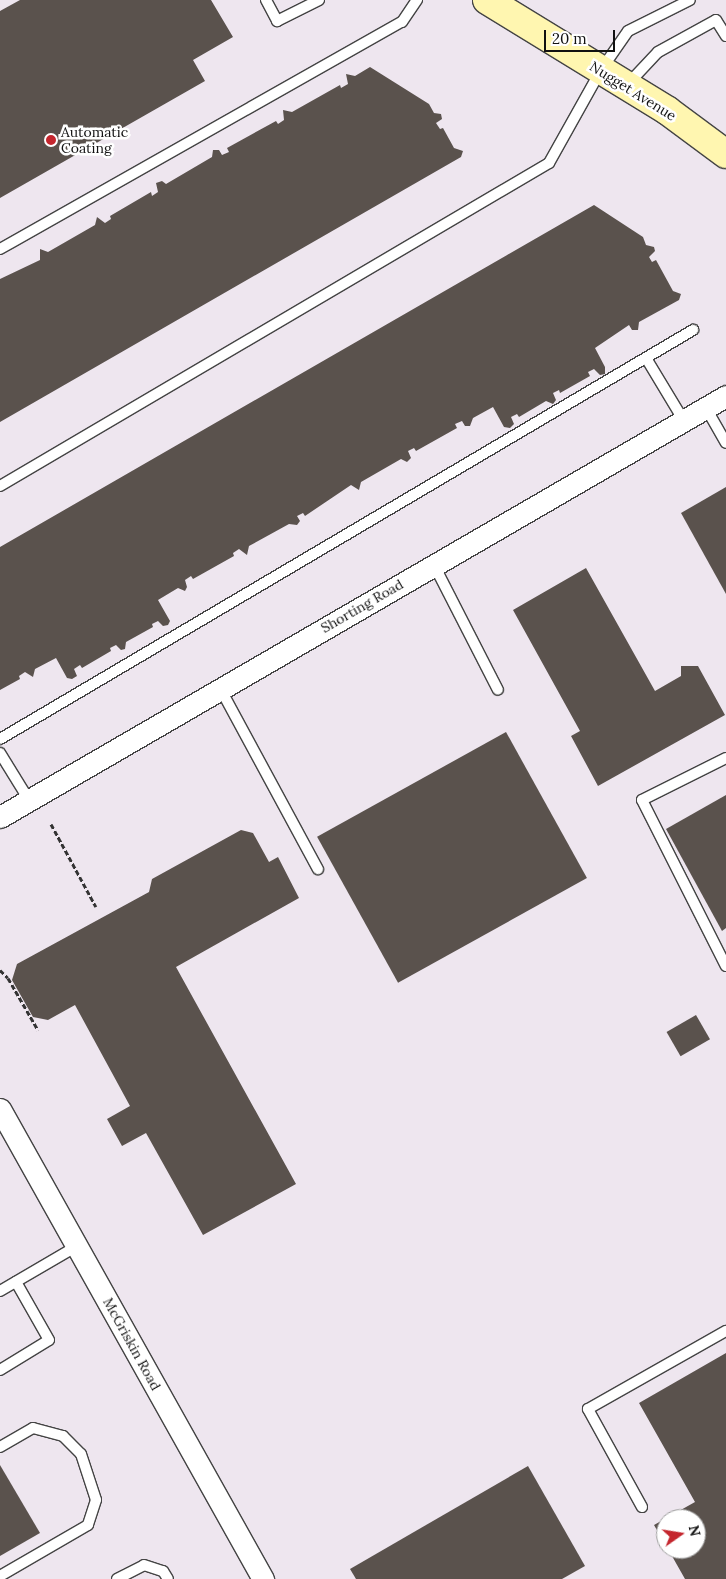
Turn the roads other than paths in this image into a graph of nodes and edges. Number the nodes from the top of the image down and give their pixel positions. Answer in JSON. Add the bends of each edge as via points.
{"nodes":[{"id":1,"x":266,"y":0,"type":"edge"},
{"id":2,"x":319,"y":0,"type":"edge"},
{"id":3,"x":417,"y":0,"type":"edge"},
{"id":4,"x":690,"y":0,"type":"edge"},
{"id":5,"x":494,"y":2,"type":"edge"},
{"id":6,"x":726,"y":36,"type":"edge"},
{"id":7,"x":601,"y":70,"type":"junction"},
{"id":8,"x":627,"y":86,"type":"junction"},
{"id":9,"x":726,"y":154,"type":"edge"},
{"id":10,"x":0,"y":249,"type":"edge"},
{"id":11,"x":693,"y":330,"type":"dead end"},
{"id":12,"x":646,"y":358,"type":"junction"},
{"id":13,"x":726,"y":396,"type":"edge"},
{"id":14,"x":706,"y":408,"type":"junction"},
{"id":15,"x":684,"y":420,"type":"junction"},
{"id":16,"x":726,"y":443,"type":"edge"},
{"id":17,"x":0,"y":486,"type":"edge"},
{"id":18,"x":434,"y":565,"type":"junction"},
{"id":19,"x":220,"y":688,"type":"junction"},
{"id":20,"x":498,"y":690,"type":"dead end"},
{"id":21,"x":0,"y":739,"type":"edge"},
{"id":22,"x":0,"y":753,"type":"edge"},
{"id":23,"x":726,"y":758,"type":"edge"},
{"id":24,"x":29,"y":800,"type":"junction"},
{"id":25,"x":0,"y":817,"type":"edge"},
{"id":26,"x":318,"y":869,"type":"dead end"},
{"id":27,"x":726,"y":966,"type":"edge"},
{"id":28,"x":0,"y":1109,"type":"edge"},
{"id":29,"x":77,"y":1246,"type":"junction"},
{"id":30,"x":16,"y":1282,"type":"junction"},
{"id":31,"x":0,"y":1292,"type":"edge"},
{"id":32,"x":726,"y":1331,"type":"edge"},
{"id":33,"x":0,"y":1370,"type":"edge"},
{"id":34,"x":0,"y":1447,"type":"edge"},
{"id":35,"x":642,"y":1507,"type":"dead end"},
{"id":36,"x":0,"y":1576,"type":"edge"},
{"id":37,"x":117,"y":1579,"type":"edge"},
{"id":38,"x":168,"y":1579,"type":"edge"},
{"id":39,"x":263,"y":1579,"type":"edge"}],
"edges":[{"from":1,"to":2,"type":"lane","via":[[277,21]]},
{"from":3,"to":10,"type":"lane","via":[[402,22]]},
{"from":4,"to":7,"type":"lane","via":[[628,32]]},
{"from":5,"to":7,"type":"street","name":"Nugget Avenue"},
{"from":6,"to":8,"type":"lane","via":[[716,20],[658,52]]},
{"from":7,"to":8,"type":"street","name":"Nugget Avenue"},
{"from":7,"to":17,"type":"lane","via":[[549,163]]},
{"from":8,"to":9,"type":"street","name":"Nugget Avenue"},
{"from":11,"to":12,"type":"lane"},
{"from":12,"to":15,"type":"lane"},
{"from":12,"to":21,"type":"lane"},
{"from":13,"to":14,"type":"street","name":"Shorting Road"},
{"from":14,"to":15,"type":"street","name":"Shorting Road"},
{"from":14,"to":16,"type":"lane"},
{"from":15,"to":18,"type":"street","name":"Shorting Road"},
{"from":18,"to":19,"type":"street","name":"Shorting Road"},
{"from":18,"to":20,"type":"lane"},
{"from":19,"to":24,"type":"street","name":"Shorting Road"},
{"from":19,"to":26,"type":"lane"},
{"from":22,"to":24,"type":"lane"},
{"from":23,"to":27,"type":"lane","via":[[642,800]]},
{"from":24,"to":25,"type":"street","name":"Shorting Road"},
{"from":28,"to":29,"type":"street","name":"McGriskin Road"},
{"from":29,"to":30,"type":"lane"},
{"from":29,"to":39,"type":"street","name":"McGriskin Road"},
{"from":30,"to":31,"type":"lane"},
{"from":30,"to":33,"type":"lane","via":[[49,1340]]},
{"from":32,"to":35,"type":"lane","via":[[588,1409]]},
{"from":34,"to":36,"type":"lane","via":[[33,1428],[63,1436],[80,1454],[96,1500],[88,1525]]},
{"from":37,"to":38,"type":"lane","via":[[144,1565],[163,1571]]}]}
